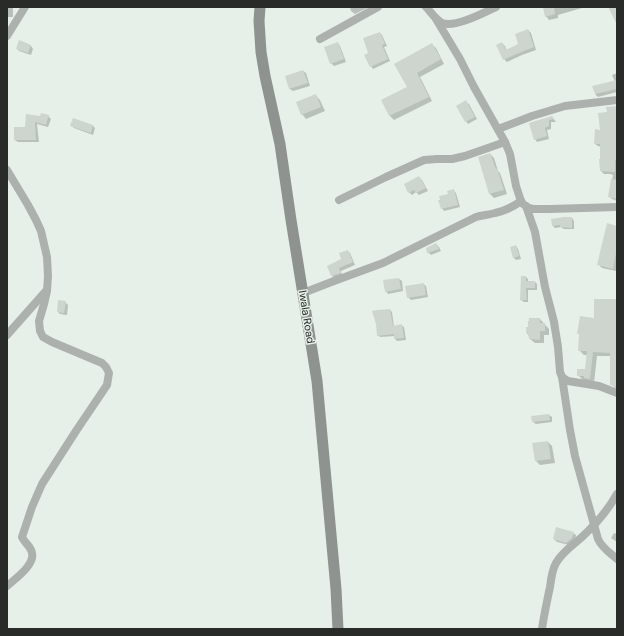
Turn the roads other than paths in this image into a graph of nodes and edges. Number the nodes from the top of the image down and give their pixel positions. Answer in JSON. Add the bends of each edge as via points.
{"nodes":[{"id":1,"x":25,"y":7,"type":"edge"},
{"id":2,"x":260,"y":7,"type":"edge"},
{"id":3,"x":378,"y":7,"type":"edge"},
{"id":4,"x":426,"y":7,"type":"edge"},
{"id":5,"x":496,"y":7,"type":"edge"},
{"id":6,"x":436,"y":19,"type":"junction"},
{"id":7,"x":7,"y":36,"type":"edge"},
{"id":8,"x":320,"y":39,"type":"dead end"},
{"id":9,"x":617,"y":100,"type":"edge"},
{"id":10,"x":498,"y":129,"type":"junction"},
{"id":11,"x":505,"y":142,"type":"junction"},
{"id":12,"x":7,"y":170,"type":"edge"},
{"id":13,"x":339,"y":200,"type":"dead end"},
{"id":14,"x":524,"y":204,"type":"junction"},
{"id":15,"x":617,"y":207,"type":"edge"},
{"id":16,"x":47,"y":291,"type":"junction"},
{"id":17,"x":303,"y":293,"type":"junction"},
{"id":18,"x":7,"y":335,"type":"edge"},
{"id":19,"x":562,"y":378,"type":"junction"},
{"id":20,"x":617,"y":393,"type":"edge"},
{"id":21,"x":617,"y":494,"type":"edge"},
{"id":22,"x":595,"y":524,"type":"junction"},
{"id":23,"x":617,"y":559,"type":"edge"},
{"id":24,"x":7,"y":586,"type":"edge"},
{"id":25,"x":338,"y":629,"type":"edge"},
{"id":26,"x":542,"y":629,"type":"edge"}],
"edges":[{"from":1,"to":7,"type":"street"},
{"from":2,"to":17,"type":"street","name":"Iwala Road","via":[[265,76],[280,144]]},
{"from":3,"to":8,"type":"street"},
{"from":4,"to":6,"type":"street"},
{"from":5,"to":6,"type":"street","via":[[452,24]]},
{"from":6,"to":10,"type":"street"},
{"from":9,"to":10,"type":"street","via":[[565,106]]},
{"from":10,"to":11,"type":"street"},
{"from":11,"to":13,"type":"street","via":[[452,159],[424,160]]},
{"from":11,"to":14,"type":"street","via":[[516,186]]},
{"from":12,"to":16,"type":"street","via":[[41,232],[47,257]]},
{"from":14,"to":15,"type":"street","via":[[533,209]]},
{"from":14,"to":17,"type":"street","via":[[476,217],[383,263]]},
{"from":14,"to":19,"type":"street","via":[[535,232],[554,322]]},
{"from":16,"to":18,"type":"street"},
{"from":16,"to":24,"type":"street","via":[[38,321],[43,337],[102,363],[109,373],[109,380],[42,484],[22,537],[31,549],[32,556],[28,567]]},
{"from":17,"to":25,"type":"street","name":"Iwala Road","via":[[320,408]]},
{"from":19,"to":20,"type":"street","via":[[599,386]]},
{"from":19,"to":22,"type":"street","via":[[574,450]]},
{"from":21,"to":22,"type":"street"},
{"from":22,"to":23,"type":"street","via":[[600,544]]},
{"from":22,"to":26,"type":"street","via":[[562,554],[557,562]]}]}
